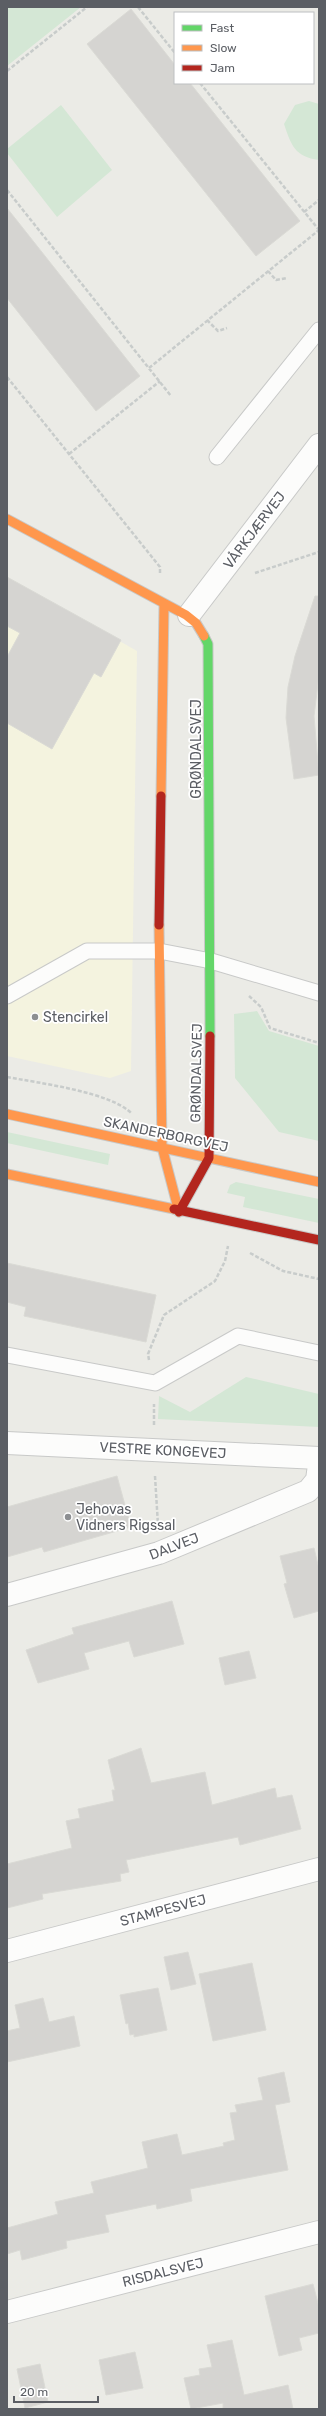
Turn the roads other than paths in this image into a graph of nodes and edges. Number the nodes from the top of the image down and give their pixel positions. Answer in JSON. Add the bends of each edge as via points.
{"nodes":[{"id":1,"x":319,"y":330,"type":"edge"},
{"id":2,"x":319,"y":445,"type":"edge"},
{"id":3,"x":217,"y":457,"type":"dead end"},
{"id":4,"x":7,"y":520,"type":"edge"},
{"id":5,"x":164,"y":606,"type":"junction"},
{"id":6,"x":189,"y":615,"type":"junction"},
{"id":7,"x":159,"y":951,"type":"junction"},
{"id":8,"x":211,"y":961,"type":"junction"},
{"id":9,"x":319,"y":993,"type":"edge"},
{"id":10,"x":7,"y":996,"type":"edge"},
{"id":11,"x":7,"y":1114,"type":"edge"},
{"id":12,"x":162,"y":1147,"type":"junction"},
{"id":13,"x":209,"y":1158,"type":"junction"},
{"id":14,"x":7,"y":1174,"type":"edge"},
{"id":15,"x":319,"y":1182,"type":"edge"},
{"id":16,"x":178,"y":1212,"type":"junction"},
{"id":17,"x":319,"y":1240,"type":"edge"},
{"id":18,"x":319,"y":1353,"type":"edge"},
{"id":19,"x":7,"y":1355,"type":"edge"},
{"id":20,"x":7,"y":1443,"type":"edge"},
{"id":21,"x":319,"y":1458,"type":"edge"},
{"id":22,"x":319,"y":1465,"type":"edge"},
{"id":23,"x":7,"y":1595,"type":"edge"},
{"id":24,"x":319,"y":1869,"type":"edge"},
{"id":25,"x":7,"y":1950,"type":"edge"},
{"id":26,"x":319,"y":2232,"type":"edge"},
{"id":27,"x":7,"y":2312,"type":"edge"}],
"edges":[{"from":1,"to":3,"type":"lane"},
{"from":2,"to":6,"type":"street","name":"VÅRKJÆRVEJ"},
{"from":4,"to":5,"type":"street","name":"GRØNDALSVEJ"},
{"from":5,"to":6,"type":"street","name":"GRØNDALSVEJ"},
{"from":5,"to":7,"type":"street"},
{"from":6,"to":8,"type":"street","name":"GRØNDALSVEJ","via":[[202,630],[210,657]]},
{"from":7,"to":8,"type":"lane"},
{"from":7,"to":10,"type":"lane","via":[[87,950]]},
{"from":7,"to":12,"type":"street"},
{"from":8,"to":9,"type":"lane"},
{"from":8,"to":13,"type":"street","name":"GRØNDALSVEJ"},
{"from":11,"to":12,"type":"street","name":"SKANDERBORGVEJ"},
{"from":12,"to":13,"type":"street","name":"SKANDERBORGVEJ"},
{"from":12,"to":16,"type":"street"},
{"from":13,"to":15,"type":"street","name":"SKANDERBORGVEJ"},
{"from":13,"to":16,"type":"street","name":"GRØNDALSVEJ"},
{"from":14,"to":16,"type":"street"},
{"from":16,"to":17,"type":"street"},
{"from":18,"to":19,"type":"lane","via":[[238,1336],[155,1383]]},
{"from":20,"to":21,"type":"street","name":"VESTRE KONGEVEJ"},
{"from":22,"to":23,"type":"street","name":"DALVEJ","via":[[317,1480],[308,1491],[166,1550]]},
{"from":24,"to":25,"type":"street","name":"STAMPESVEJ"},
{"from":26,"to":27,"type":"street","name":"RISDALSVEJ"}]}
